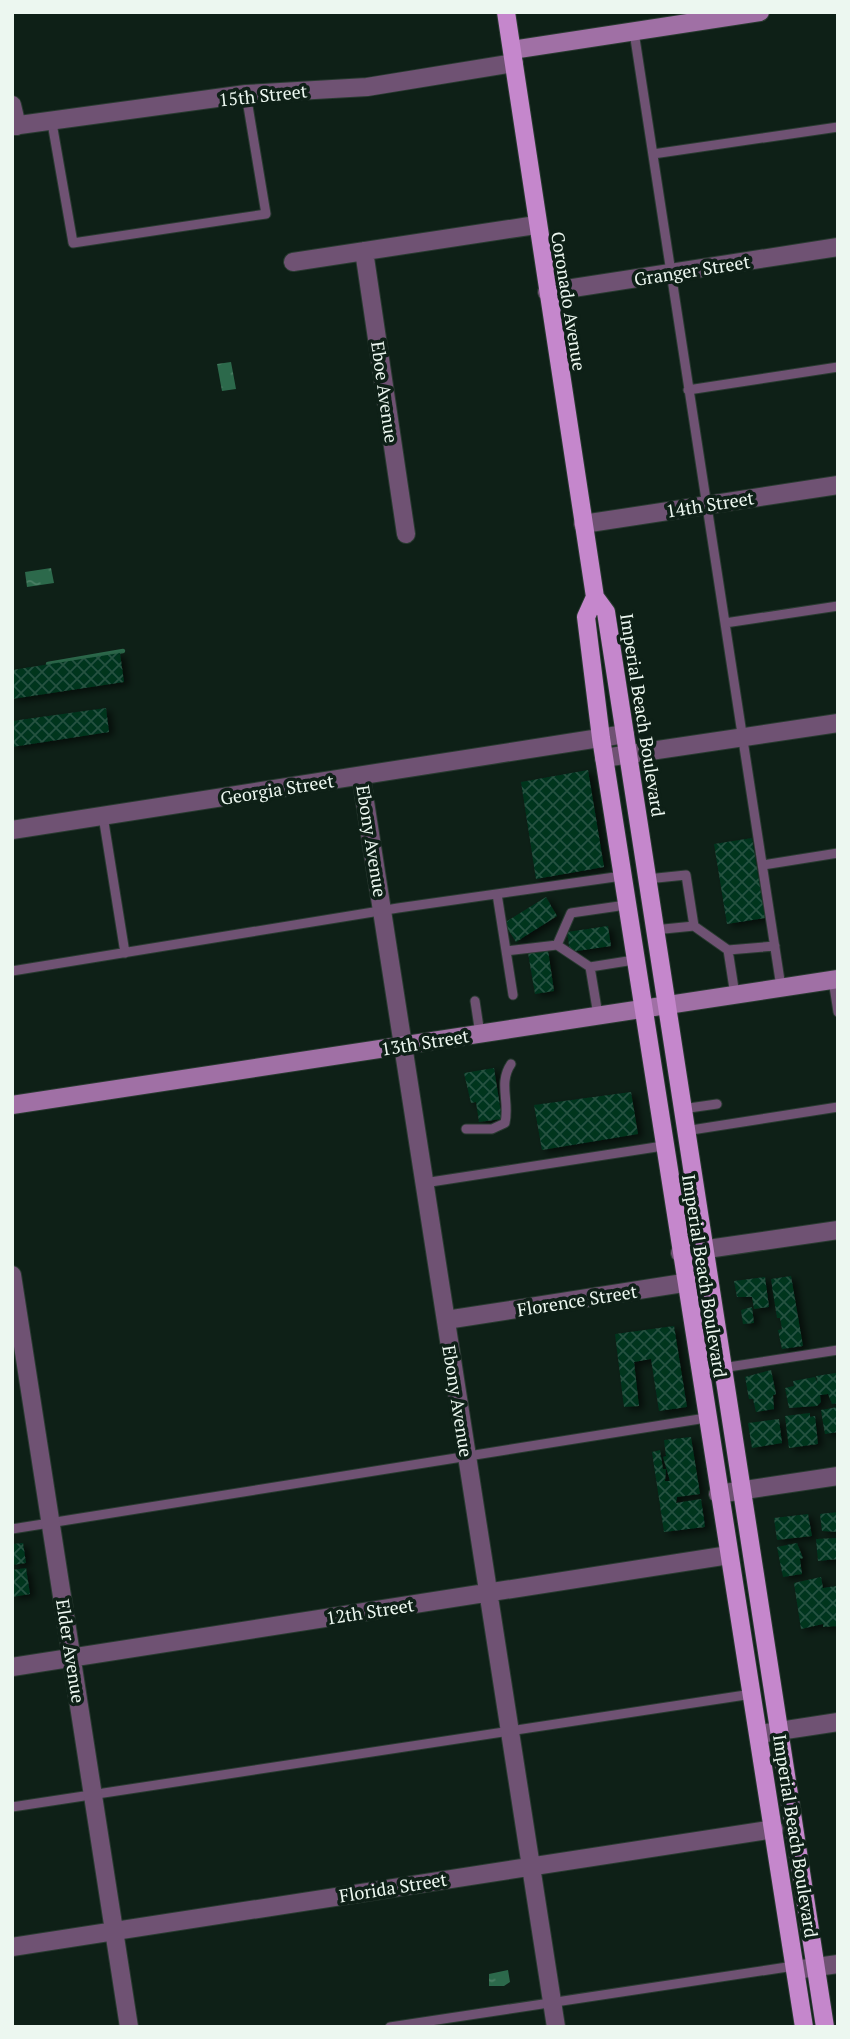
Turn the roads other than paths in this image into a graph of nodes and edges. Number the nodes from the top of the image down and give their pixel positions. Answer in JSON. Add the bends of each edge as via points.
{"nodes":[{"id":1,"x":506,"y":12,"type":"edge"},
{"id":2,"x":760,"y":12,"type":"edge"},
{"id":3,"x":634,"y":32,"type":"junction"},
{"id":4,"x":513,"y":57,"type":"junction"},
{"id":5,"x":247,"y":94,"type":"junction"},
{"id":6,"x":12,"y":104,"type":"edge"},
{"id":7,"x":52,"y":123,"type":"junction"},
{"id":8,"x":14,"y":126,"type":"edge"},
{"id":9,"x":838,"y":127,"type":"edge"},
{"id":10,"x":653,"y":154,"type":"junction"},
{"id":11,"x":536,"y":225,"type":"junction"},
{"id":12,"x":838,"y":247,"type":"edge"},
{"id":13,"x":364,"y":251,"type":"junction"},
{"id":14,"x":293,"y":262,"type":"dead end"},
{"id":15,"x":670,"y":273,"type":"junction"},
{"id":16,"x":547,"y":292,"type":"junction"},
{"id":17,"x":838,"y":367,"type":"edge"},
{"id":18,"x":688,"y":390,"type":"junction"},
{"id":19,"x":838,"y":485,"type":"edge"},
{"id":20,"x":706,"y":505,"type":"junction"},
{"id":21,"x":583,"y":524,"type":"junction"},
{"id":22,"x":406,"y":534,"type":"dead end"},
{"id":23,"x":595,"y":597,"type":"junction"},
{"id":24,"x":838,"y":606,"type":"edge"},
{"id":25,"x":725,"y":623,"type":"junction"},
{"id":26,"x":838,"y":723,"type":"edge"},
{"id":27,"x":625,"y":734,"type":"junction"},
{"id":28,"x":601,"y":738,"type":"junction"},
{"id":29,"x":743,"y":738,"type":"junction"},
{"id":30,"x":628,"y":755,"type":"junction"},
{"id":31,"x":604,"y":758,"type":"junction"},
{"id":32,"x":361,"y":776,"type":"junction"},
{"id":33,"x":103,"y":816,"type":"junction"},
{"id":34,"x":12,"y":830,"type":"edge"},
{"id":35,"x":838,"y":853,"type":"edge"},
{"id":36,"x":763,"y":865,"type":"junction"},
{"id":37,"x":622,"y":876,"type":"junction"},
{"id":38,"x":648,"y":879,"type":"junction"},
{"id":39,"x":497,"y":894,"type":"junction"},
{"id":40,"x":626,"y":905,"type":"junction"},
{"id":41,"x":382,"y":911,"type":"junction"},
{"id":42,"x":694,"y":926,"type":"junction"},
{"id":43,"x":654,"y":930,"type":"junction"},
{"id":44,"x":557,"y":945,"type":"junction"},
{"id":45,"x":775,"y":946,"type":"junction"},
{"id":46,"x":728,"y":950,"type":"junction"},
{"id":47,"x":506,"y":951,"type":"junction"},
{"id":48,"x":125,"y":953,"type":"junction"},
{"id":49,"x":634,"y":960,"type":"junction"},
{"id":50,"x":590,"y":967,"type":"junction"},
{"id":51,"x":12,"y":971,"type":"edge"},
{"id":52,"x":835,"y":980,"type":"edge"},
{"id":53,"x":781,"y":987,"type":"junction"},
{"id":54,"x":513,"y":995,"type":"dead end"},
{"id":55,"x":735,"y":995,"type":"junction"},
{"id":56,"x":475,"y":1001,"type":"dead end"},
{"id":57,"x":666,"y":1005,"type":"junction"},
{"id":58,"x":641,"y":1008,"type":"junction"},
{"id":59,"x":838,"y":1012,"type":"edge"},
{"id":60,"x":598,"y":1015,"type":"junction"},
{"id":61,"x":480,"y":1034,"type":"junction"},
{"id":62,"x":403,"y":1046,"type":"junction"},
{"id":63,"x":511,"y":1064,"type":"dead end"},
{"id":64,"x":717,"y":1104,"type":"dead end"},
{"id":65,"x":12,"y":1105,"type":"edge"},
{"id":66,"x":838,"y":1107,"type":"edge"},
{"id":67,"x":682,"y":1109,"type":"junction"},
{"id":68,"x":466,"y":1129,"type":"dead end"},
{"id":69,"x":685,"y":1131,"type":"junction"},
{"id":70,"x":663,"y":1146,"type":"junction"},
{"id":71,"x":424,"y":1183,"type":"junction"},
{"id":72,"x":838,"y":1230,"type":"edge"},
{"id":73,"x":704,"y":1250,"type":"junction"},
{"id":74,"x":680,"y":1253,"type":"junction"},
{"id":75,"x":12,"y":1275,"type":"edge"},
{"id":76,"x":709,"y":1279,"type":"junction"},
{"id":77,"x":685,"y":1283,"type":"junction"},
{"id":78,"x":446,"y":1320,"type":"junction"},
{"id":79,"x":838,"y":1350,"type":"edge"},
{"id":80,"x":722,"y":1368,"type":"junction"},
{"id":81,"x":21,"y":1386,"type":"edge"},
{"id":82,"x":706,"y":1418,"type":"junction"},
{"id":83,"x":467,"y":1457,"type":"junction"},
{"id":84,"x":838,"y":1476,"type":"edge"},
{"id":85,"x":741,"y":1490,"type":"junction"},
{"id":86,"x":718,"y":1494,"type":"junction"},
{"id":87,"x":51,"y":1523,"type":"junction"},
{"id":88,"x":12,"y":1529,"type":"edge"},
{"id":89,"x":729,"y":1555,"type":"junction"},
{"id":90,"x":488,"y":1592,"type":"junction"},
{"id":91,"x":72,"y":1657,"type":"junction"},
{"id":92,"x":12,"y":1667,"type":"edge"},
{"id":93,"x":752,"y":1694,"type":"junction"},
{"id":94,"x":838,"y":1722,"type":"edge"},
{"id":95,"x":509,"y":1730,"type":"junction"},
{"id":96,"x":778,"y":1731,"type":"junction"},
{"id":97,"x":759,"y":1734,"type":"junction"},
{"id":98,"x":93,"y":1794,"type":"junction"},
{"id":99,"x":12,"y":1807,"type":"edge"},
{"id":100,"x":774,"y":1829,"type":"junction"},
{"id":101,"x":530,"y":1864,"type":"junction"},
{"id":102,"x":114,"y":1931,"type":"junction"},
{"id":103,"x":12,"y":1947,"type":"edge"},
{"id":104,"x":838,"y":1964,"type":"edge"},
{"id":105,"x":816,"y":1967,"type":"junction"},
{"id":106,"x":795,"y":1968,"type":"junction"},
{"id":107,"x":552,"y":2002,"type":"junction"},
{"id":108,"x":129,"y":2027,"type":"edge"},
{"id":109,"x":390,"y":2027,"type":"edge"},
{"id":110,"x":556,"y":2027,"type":"edge"},
{"id":111,"x":804,"y":2027,"type":"edge"},
{"id":112,"x":825,"y":2027,"type":"edge"}],
"edges":[{"from":1,"to":4,"type":"main road","name":"Coronado Avenue"},
{"from":2,"to":3,"type":"main road","name":"15th Street"},
{"from":3,"to":4,"type":"main road","name":"15th Street"},
{"from":3,"to":10,"type":"lane"},
{"from":4,"to":5,"type":"street","name":"15th Street","via":[[367,87]]},
{"from":4,"to":11,"type":"main road","name":"Coronado Avenue"},
{"from":5,"to":7,"type":"street","name":"15th Street"},
{"from":5,"to":7,"type":"lane","via":[[266,214],[73,243]]},
{"from":6,"to":8,"type":"street"},
{"from":7,"to":8,"type":"street","name":"15th Street"},
{"from":9,"to":10,"type":"lane"},
{"from":10,"to":15,"type":"lane"},
{"from":11,"to":13,"type":"street"},
{"from":11,"to":16,"type":"main road","name":"Coronado Avenue"},
{"from":12,"to":15,"type":"street","name":"Granger Street"},
{"from":13,"to":14,"type":"street"},
{"from":13,"to":22,"type":"street","name":"Eboe Avenue"},
{"from":15,"to":16,"type":"street","name":"Granger Street"},
{"from":15,"to":18,"type":"lane"},
{"from":16,"to":21,"type":"main road","name":"Coronado Avenue"},
{"from":17,"to":18,"type":"lane"},
{"from":18,"to":20,"type":"lane"},
{"from":19,"to":20,"type":"street","name":"14th Street"},
{"from":20,"to":21,"type":"street","name":"14th Street"},
{"from":20,"to":25,"type":"lane"},
{"from":21,"to":23,"type":"main road","name":"Coronado Avenue"},
{"from":23,"to":27,"type":"main road","name":"Imperial Beach Boulevard","via":[[606,611]]},
{"from":23,"to":28,"type":"main road","name":"Imperial Beach Boulevard","via":[[586,617]]},
{"from":24,"to":25,"type":"lane"},
{"from":25,"to":29,"type":"lane"},
{"from":26,"to":29,"type":"street"},
{"from":27,"to":28,"type":"street","name":"Georgia Street"},
{"from":27,"to":30,"type":"main road","name":"Imperial Beach Boulevard"},
{"from":28,"to":31,"type":"main road","name":"Imperial Beach Boulevard"},
{"from":28,"to":32,"type":"street","name":"Georgia Street"},
{"from":29,"to":30,"type":"street"},
{"from":29,"to":36,"type":"lane"},
{"from":30,"to":31,"type":"street"},
{"from":30,"to":38,"type":"main road","name":"Imperial Beach Boulevard"},
{"from":31,"to":37,"type":"main road","name":"Imperial Beach Boulevard"},
{"from":32,"to":33,"type":"street","name":"Georgia Street"},
{"from":32,"to":41,"type":"street","name":"Ebony Avenue"},
{"from":33,"to":34,"type":"street","name":"Georgia Street"},
{"from":33,"to":48,"type":"lane"},
{"from":35,"to":36,"type":"lane"},
{"from":36,"to":45,"type":"lane"},
{"from":37,"to":39,"type":"lane"},
{"from":37,"to":40,"type":"main road","name":"Imperial Beach Boulevard"},
{"from":38,"to":42,"type":"lane","via":[[686,875]]},
{"from":38,"to":43,"type":"main road","name":"Imperial Beach Boulevard"},
{"from":39,"to":41,"type":"lane"},
{"from":39,"to":47,"type":"lane"},
{"from":40,"to":44,"type":"lane","via":[[571,913]]},
{"from":40,"to":49,"type":"main road","name":"Imperial Beach Boulevard"},
{"from":41,"to":48,"type":"lane"},
{"from":41,"to":62,"type":"street","name":"Ebony Avenue"},
{"from":42,"to":43,"type":"lane"},
{"from":42,"to":46,"type":"lane"},
{"from":43,"to":57,"type":"main road","name":"Imperial Beach Boulevard"},
{"from":44,"to":47,"type":"lane"},
{"from":44,"to":50,"type":"lane"},
{"from":45,"to":46,"type":"lane"},
{"from":45,"to":53,"type":"lane"},
{"from":46,"to":55,"type":"lane"},
{"from":47,"to":54,"type":"lane"},
{"from":48,"to":51,"type":"lane"},
{"from":49,"to":50,"type":"lane"},
{"from":49,"to":58,"type":"main road","name":"Imperial Beach Boulevard"},
{"from":50,"to":60,"type":"lane"},
{"from":52,"to":53,"type":"main road","name":"13th Street"},
{"from":52,"to":59,"type":"lane"},
{"from":53,"to":55,"type":"main road","name":"13th Street"},
{"from":55,"to":57,"type":"main road","name":"13th Street"},
{"from":56,"to":61,"type":"lane"},
{"from":57,"to":58,"type":"main road","name":"13th Street"},
{"from":57,"to":67,"type":"main road","name":"Imperial Beach Boulevard"},
{"from":58,"to":60,"type":"main road","name":"13th Street"},
{"from":58,"to":70,"type":"main road","name":"Imperial Beach Boulevard"},
{"from":60,"to":61,"type":"main road","name":"13th Street"},
{"from":61,"to":62,"type":"main road","name":"13th Street"},
{"from":62,"to":65,"type":"main road","name":"13th Street"},
{"from":62,"to":71,"type":"street","name":"Ebony Avenue"},
{"from":63,"to":68,"type":"lane","via":[[503,1075],[505,1123],[492,1129]]},
{"from":64,"to":67,"type":"lane"},
{"from":66,"to":69,"type":"lane"},
{"from":67,"to":69,"type":"main road","name":"Imperial Beach Boulevard"},
{"from":69,"to":73,"type":"main road","name":"Imperial Beach Boulevard"},
{"from":70,"to":71,"type":"lane"},
{"from":70,"to":74,"type":"main road","name":"Imperial Beach Boulevard"},
{"from":71,"to":78,"type":"street","name":"Ebony Avenue"},
{"from":72,"to":73,"type":"street"},
{"from":73,"to":74,"type":"street"},
{"from":73,"to":76,"type":"main road","name":"Imperial Beach Boulevard"},
{"from":74,"to":77,"type":"main road","name":"Imperial Beach Boulevard"},
{"from":75,"to":81,"type":"street","name":"Elder Avenue"},
{"from":76,"to":77,"type":"street","name":"Florence Street"},
{"from":76,"to":80,"type":"main road","name":"Imperial Beach Boulevard"},
{"from":77,"to":78,"type":"street","name":"Florence Street"},
{"from":77,"to":82,"type":"main road","name":"Imperial Beach Boulevard"},
{"from":78,"to":83,"type":"street","name":"Ebony Avenue"},
{"from":79,"to":80,"type":"lane"},
{"from":80,"to":85,"type":"main road","name":"Imperial Beach Boulevard"},
{"from":81,"to":87,"type":"street","name":"Elder Avenue"},
{"from":82,"to":83,"type":"lane"},
{"from":82,"to":86,"type":"main road","name":"Imperial Beach Boulevard"},
{"from":83,"to":87,"type":"lane"},
{"from":83,"to":90,"type":"street","name":"Ebony Avenue"},
{"from":84,"to":85,"type":"street"},
{"from":85,"to":86,"type":"street"},
{"from":85,"to":96,"type":"main road","name":"Imperial Beach Boulevard"},
{"from":86,"to":89,"type":"main road","name":"Imperial Beach Boulevard"},
{"from":87,"to":88,"type":"lane"},
{"from":87,"to":91,"type":"street","name":"Elder Avenue"},
{"from":89,"to":90,"type":"street","name":"12th Street"},
{"from":89,"to":93,"type":"main road","name":"Imperial Beach Boulevard"},
{"from":90,"to":91,"type":"street","name":"12th Street"},
{"from":90,"to":95,"type":"street","name":"Ebony Avenue"},
{"from":91,"to":92,"type":"street","name":"12th Street"},
{"from":91,"to":98,"type":"street","name":"Elder Avenue"},
{"from":93,"to":95,"type":"lane"},
{"from":93,"to":97,"type":"main road","name":"Imperial Beach Boulevard"},
{"from":94,"to":96,"type":"street"},
{"from":95,"to":98,"type":"lane"},
{"from":95,"to":101,"type":"street","name":"Ebony Avenue"},
{"from":96,"to":97,"type":"street"},
{"from":96,"to":105,"type":"main road","name":"Imperial Beach Boulevard"},
{"from":97,"to":100,"type":"main road","name":"Imperial Beach Boulevard"},
{"from":98,"to":99,"type":"lane"},
{"from":98,"to":102,"type":"street","name":"Elder Avenue"},
{"from":100,"to":101,"type":"street","name":"Florida Street"},
{"from":100,"to":106,"type":"main road","name":"Imperial Beach Boulevard"},
{"from":101,"to":102,"type":"street","name":"Florida Street"},
{"from":101,"to":107,"type":"street","name":"Ebony Avenue"},
{"from":102,"to":103,"type":"street","name":"Florida Street"},
{"from":102,"to":108,"type":"street","name":"Elder Avenue"},
{"from":104,"to":105,"type":"street"},
{"from":105,"to":106,"type":"street"},
{"from":105,"to":112,"type":"main road","name":"Imperial Beach Boulevard"},
{"from":106,"to":107,"type":"lane"},
{"from":106,"to":111,"type":"main road","name":"Imperial Beach Boulevard"},
{"from":107,"to":109,"type":"lane"},
{"from":107,"to":110,"type":"street","name":"Ebony Avenue"}]}
